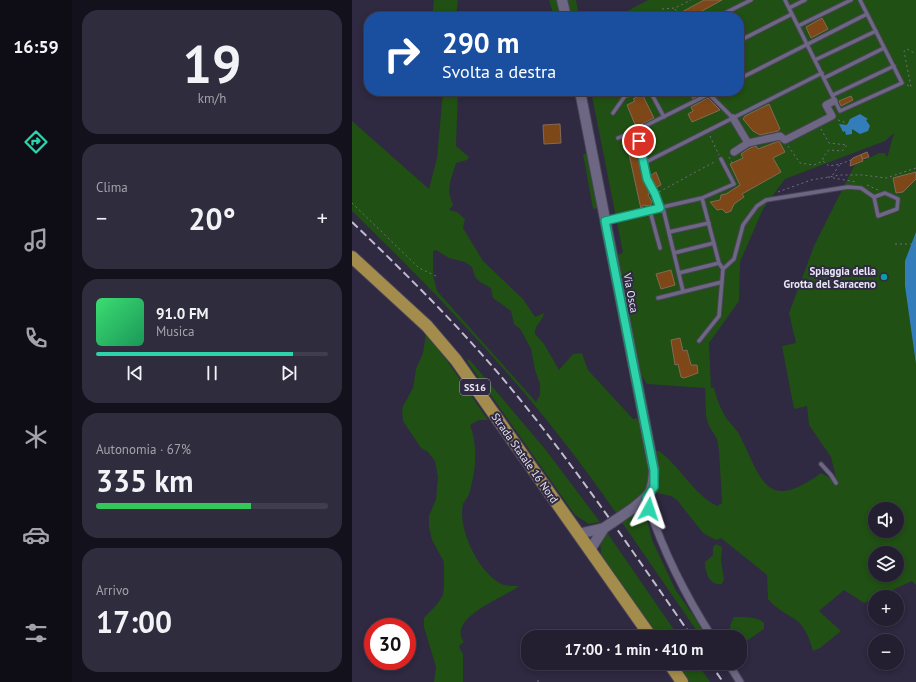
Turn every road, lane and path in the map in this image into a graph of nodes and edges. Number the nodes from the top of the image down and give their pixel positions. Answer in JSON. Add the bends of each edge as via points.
{"nodes":[{"id":1,"x":562,"y":0,"type":"edge"},
{"id":2,"x":691,"y":0,"type":"edge"},
{"id":3,"x":751,"y":0,"type":"edge"},
{"id":4,"x":785,"y":0,"type":"edge"},
{"id":5,"x":805,"y":0,"type":"edge"},
{"id":6,"x":851,"y":0,"type":"edge"},
{"id":7,"x":860,"y":0,"type":"edge"},
{"id":8,"x":675,"y":8,"type":"junction"},
{"id":9,"x":789,"y":8,"type":"junction"},
{"id":10,"x":662,"y":9,"type":"dead end"},
{"id":11,"x":565,"y":12,"type":"edge"},
{"id":12,"x":677,"y":12,"type":"edge"},
{"id":13,"x":727,"y":12,"type":"edge"},
{"id":14,"x":792,"y":14,"type":"junction"},
{"id":15,"x":867,"y":14,"type":"junction"},
{"id":16,"x":798,"y":26,"type":"junction"},
{"id":17,"x":876,"y":31,"type":"junction"},
{"id":18,"x":744,"y":38,"type":"edge"},
{"id":19,"x":807,"y":44,"type":"junction"},
{"id":20,"x":884,"y":48,"type":"junction"},
{"id":21,"x":916,"y":54,"type":"edge"},
{"id":22,"x":816,"y":60,"type":"junction"},
{"id":23,"x":894,"y":66,"type":"junction"},
{"id":24,"x":822,"y":73,"type":"junction"},
{"id":25,"x":744,"y":76,"type":"edge"},
{"id":26,"x":824,"y":78,"type":"junction"},
{"id":27,"x":902,"y":83,"type":"junction"},
{"id":28,"x":581,"y":96,"type":"edge"},
{"id":29,"x":625,"y":96,"type":"edge"},
{"id":30,"x":653,"y":96,"type":"edge"},
{"id":31,"x":705,"y":96,"type":"edge"},
{"id":32,"x":711,"y":96,"type":"edge"},
{"id":33,"x":834,"y":98,"type":"junction"},
{"id":34,"x":613,"y":113,"type":"dead end"},
{"id":35,"x":664,"y":117,"type":"junction"},
{"id":36,"x":733,"y":118,"type":"junction"},
{"id":37,"x":836,"y":119,"type":"dead end"},
{"id":38,"x":818,"y":123,"type":"junction"},
{"id":39,"x":637,"y":130,"type":"junction"},
{"id":40,"x":708,"y":131,"type":"junction"},
{"id":41,"x":854,"y":131,"type":"dead end"},
{"id":42,"x":618,"y":138,"type":"dead end"},
{"id":43,"x":785,"y":140,"type":"junction"},
{"id":44,"x":748,"y":143,"type":"junction"},
{"id":45,"x":734,"y":152,"type":"joint"},
{"id":46,"x":721,"y":159,"type":"junction"},
{"id":47,"x":851,"y":160,"type":"dead end"},
{"id":48,"x":823,"y":161,"type":"junction"},
{"id":49,"x":644,"y":163,"type":"junction"},
{"id":50,"x":732,"y":163,"type":"dead end"},
{"id":51,"x":840,"y":164,"type":"junction"},
{"id":52,"x":916,"y":168,"type":"edge"},
{"id":53,"x":832,"y":176,"type":"junction"},
{"id":54,"x":778,"y":192,"type":"dead end"},
{"id":55,"x":655,"y":194,"type":"junction"},
{"id":56,"x":874,"y":197,"type":"junction"},
{"id":57,"x":702,"y":198,"type":"junction"},
{"id":58,"x":352,"y":203,"type":"edge"},
{"id":59,"x":661,"y":208,"type":"junction"},
{"id":60,"x":650,"y":211,"type":"junction"},
{"id":61,"x":605,"y":221,"type":"junction"},
{"id":62,"x":709,"y":223,"type":"junction"},
{"id":63,"x":669,"y":232,"type":"junction"},
{"id":64,"x":714,"y":243,"type":"junction"},
{"id":65,"x":895,"y":244,"type":"dead end"},
{"id":66,"x":916,"y":244,"type":"edge"},
{"id":67,"x":660,"y":248,"type":"dead end"},
{"id":68,"x":674,"y":253,"type":"junction"},
{"id":69,"x":352,"y":257,"type":"edge"},
{"id":70,"x":719,"y":263,"type":"junction"},
{"id":71,"x":723,"y":269,"type":"junction"},
{"id":72,"x":679,"y":273,"type":"junction"},
{"id":73,"x":436,"y":276,"type":"dead end"},
{"id":74,"x":722,"y":282,"type":"junction"},
{"id":75,"x":683,"y":291,"type":"junction"},
{"id":76,"x":658,"y":298,"type":"dead end"},
{"id":77,"x":699,"y":341,"type":"dead end"},
{"id":78,"x":821,"y":464,"type":"dead end"},
{"id":79,"x":836,"y":483,"type":"dead end"},
{"id":80,"x":646,"y":498,"type":"junction"},
{"id":81,"x":604,"y":528,"type":"junction"},
{"id":82,"x":578,"y":534,"type":"junction"},
{"id":83,"x":590,"y":550,"type":"junction"},
{"id":84,"x":646,"y":630,"type":"edge"},
{"id":85,"x":708,"y":630,"type":"edge"},
{"id":86,"x":674,"y":670,"type":"edge"},
{"id":87,"x":732,"y":670,"type":"edge"},
{"id":88,"x":682,"y":682,"type":"edge"},
{"id":89,"x":740,"y":682,"type":"edge"}],
"edges":[{"from":1,"to":11,"type":"street"},
{"from":2,"to":8,"type":"path"},
{"from":3,"to":13,"type":"lane"},
{"from":4,"to":9,"type":"lane"},
{"from":5,"to":9,"type":"lane"},
{"from":6,"to":16,"type":"lane"},
{"from":7,"to":15,"type":"lane"},
{"from":8,"to":10,"type":"path"},
{"from":8,"to":12,"type":"path"},
{"from":9,"to":14,"type":"lane"},
{"from":14,"to":16,"type":"lane"},
{"from":14,"to":18,"type":"lane"},
{"from":15,"to":17,"type":"lane"},
{"from":15,"to":19,"type":"lane"},
{"from":16,"to":19,"type":"lane"},
{"from":17,"to":20,"type":"lane"},
{"from":17,"to":22,"type":"lane"},
{"from":19,"to":22,"type":"lane"},
{"from":19,"to":25,"type":"lane"},
{"from":20,"to":23,"type":"lane"},
{"from":20,"to":26,"type":"lane"},
{"from":21,"to":27,"type":"path","via":[[904,51],[911,87]]},
{"from":22,"to":24,"type":"lane"},
{"from":23,"to":27,"type":"lane"},
{"from":23,"to":33,"type":"lane"},
{"from":24,"to":26,"type":"lane"},
{"from":24,"to":36,"type":"lane"},
{"from":26,"to":33,"type":"lane"},
{"from":27,"to":33,"type":"lane","via":[[842,111]]},
{"from":28,"to":61,"type":"street","name":"Via Osca"},
{"from":29,"to":34,"type":"lane"},
{"from":30,"to":35,"type":"lane"},
{"from":31,"to":35,"type":"lane"},
{"from":32,"to":36,"type":"lane"},
{"from":33,"to":38,"type":"street","via":[[826,105],[832,116]]},
{"from":35,"to":39,"type":"lane"},
{"from":36,"to":40,"type":"lane"},
{"from":36,"to":44,"type":"street"},
{"from":37,"to":41,"type":"path"},
{"from":38,"to":43,"type":"street"},
{"from":38,"to":48,"type":"path","via":[[829,143],[846,145],[842,151],[829,150]]},
{"from":39,"to":42,"type":"lane"},
{"from":39,"to":49,"type":"lane"},
{"from":40,"to":46,"type":"path"},
{"from":40,"to":49,"type":"lane"},
{"from":43,"to":44,"type":"street","via":[[780,136]]},
{"from":43,"to":48,"type":"path","via":[[800,163],[814,165]]},
{"from":44,"to":45,"type":"street"},
{"from":45,"to":50,"type":"path","via":[[728,155]]},
{"from":46,"to":55,"type":"path"},
{"from":46,"to":57,"type":"lane","via":[[734,184]]},
{"from":47,"to":51,"type":"path"},
{"from":48,"to":51,"type":"path","via":[[829,166]]},
{"from":49,"to":55,"type":"lane","via":[[647,179]]},
{"from":51,"to":53,"type":"path"},
{"from":52,"to":53,"type":"path","via":[[886,178],[863,175]]},
{"from":53,"to":54,"type":"path","via":[[811,180]]},
{"from":55,"to":59,"type":"lane"},
{"from":56,"to":56,"type":"lane","via":[[878,216],[897,208],[898,199],[885,193]]},
{"from":56,"to":71,"type":"lane","via":[[861,188],[848,187],[766,200],[757,206],[743,225],[734,259]]},
{"from":57,"to":59,"type":"lane"},
{"from":57,"to":62,"type":"lane"},
{"from":58,"to":73,"type":"path","via":[[420,268]]},
{"from":59,"to":60,"type":"lane"},
{"from":59,"to":63,"type":"lane"},
{"from":60,"to":61,"type":"lane"},
{"from":60,"to":67,"type":"lane"},
{"from":61,"to":80,"type":"street","name":"Via Osca","via":[[654,470],[654,487]]},
{"from":62,"to":63,"type":"lane"},
{"from":62,"to":64,"type":"lane"},
{"from":63,"to":68,"type":"lane"},
{"from":64,"to":68,"type":"lane"},
{"from":64,"to":70,"type":"lane"},
{"from":65,"to":66,"type":"path"},
{"from":68,"to":72,"type":"lane"},
{"from":69,"to":82,"type":"main road","name":"Strada Statale 16 Nord","number":"SS16","via":[[427,326],[456,360]]},
{"from":70,"to":71,"type":"lane"},
{"from":70,"to":72,"type":"lane"},
{"from":71,"to":74,"type":"lane"},
{"from":72,"to":75,"type":"lane"},
{"from":74,"to":75,"type":"lane"},
{"from":74,"to":77,"type":"lane","via":[[719,316]]},
{"from":75,"to":76,"type":"lane"},
{"from":78,"to":79,"type":"lane"},
{"from":80,"to":81,"type":"street","name":"Via Osca","bridge":true},
{"from":80,"to":85,"type":"street","via":[[656,531],[688,599]]},
{"from":81,"to":82,"type":"street"},
{"from":81,"to":83,"type":"street"},
{"from":82,"to":83,"type":"main road","name":"Strada Statale 16 Nord","number":"SS16"},
{"from":83,"to":84,"type":"main road","name":"Strada Statale 16 Nord","number":"SS16"},
{"from":86,"to":88,"type":"main road"},
{"from":87,"to":89,"type":"street"}]}
